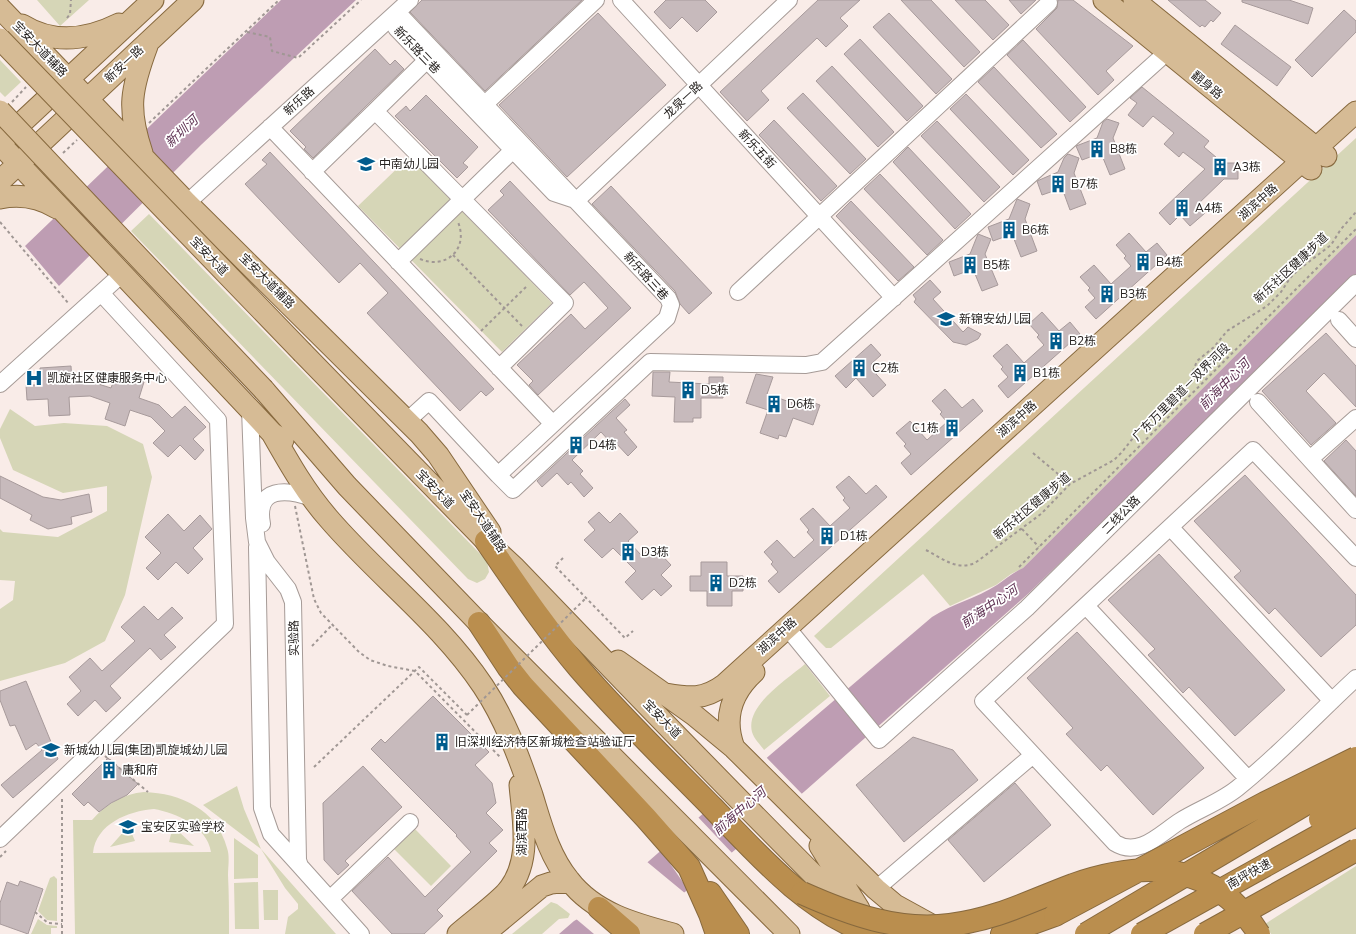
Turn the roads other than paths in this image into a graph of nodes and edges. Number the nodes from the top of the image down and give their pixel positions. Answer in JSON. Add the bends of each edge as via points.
{"nodes":[{"id":1,"x":152,"y":0,"type":"edge"},
{"id":2,"x":193,"y":0,"type":"edge"},
{"id":3,"x":410,"y":0,"type":"edge"},
{"id":4,"x":596,"y":0,"type":"edge"},
{"id":5,"x":621,"y":0,"type":"edge"},
{"id":6,"x":789,"y":0,"type":"edge"},
{"id":7,"x":1104,"y":0,"type":"edge"},
{"id":8,"x":1134,"y":0,"type":"edge"},
{"id":9,"x":1049,"y":3,"type":"dead end"},
{"id":10,"x":1,"y":9,"type":"edge"},
{"id":11,"x":393,"y":16,"type":"junction"},
{"id":12,"x":134,"y":17,"type":"junction"},
{"id":13,"x":0,"y":39,"type":"edge"},
{"id":14,"x":148,"y":42,"type":"junction"},
{"id":15,"x":1174,"y":46,"type":"junction"},
{"id":16,"x":427,"y":60,"type":"junction"},
{"id":17,"x":68,"y":79,"type":"junction"},
{"id":18,"x":699,"y":85,"type":"junction"},
{"id":19,"x":87,"y":99,"type":"junction"},
{"id":20,"x":484,"y":104,"type":"junction"},
{"id":21,"x":5,"y":108,"type":"edge"},
{"id":22,"x":375,"y":111,"type":"junction"},
{"id":23,"x":1356,"y":112,"type":"edge"},
{"id":24,"x":270,"y":127,"type":"junction"},
{"id":25,"x":1356,"y":128,"type":"edge"},
{"id":26,"x":135,"y":129,"type":"junction"},
{"id":27,"x":0,"y":144,"type":"edge"},
{"id":28,"x":513,"y":150,"type":"junction"},
{"id":29,"x":1314,"y":159,"type":"junction"},
{"id":30,"x":18,"y":164,"type":"junction"},
{"id":31,"x":312,"y":172,"type":"junction"},
{"id":32,"x":0,"y":181,"type":"edge"},
{"id":33,"x":0,"y":198,"type":"edge"},
{"id":34,"x":462,"y":199,"type":"junction"},
{"id":35,"x":576,"y":201,"type":"junction"},
{"id":36,"x":187,"y":202,"type":"junction"},
{"id":37,"x":60,"y":207,"type":"junction"},
{"id":38,"x":819,"y":216,"type":"junction"},
{"id":39,"x":398,"y":262,"type":"junction"},
{"id":40,"x":122,"y":274,"type":"junction"},
{"id":41,"x":1356,"y":283,"type":"edge"},
{"id":42,"x":738,"y":292,"type":"dead end"},
{"id":43,"x":101,"y":293,"type":"junction"},
{"id":44,"x":894,"y":298,"type":"junction"},
{"id":45,"x":1339,"y":320,"type":"dead end"},
{"id":46,"x":1356,"y":339,"type":"edge"},
{"id":47,"x":499,"y":368,"type":"junction"},
{"id":48,"x":0,"y":384,"type":"edge"},
{"id":49,"x":1258,"y":402,"type":"dead end"},
{"id":50,"x":250,"y":409,"type":"junction"},
{"id":51,"x":1356,"y":418,"type":"edge"},
{"id":52,"x":407,"y":421,"type":"junction"},
{"id":53,"x":553,"y":424,"type":"junction"},
{"id":54,"x":272,"y":433,"type":"junction"},
{"id":55,"x":1310,"y":459,"type":"junction"},
{"id":56,"x":498,"y":475,"type":"junction"},
{"id":57,"x":347,"y":486,"type":"junction"},
{"id":58,"x":312,"y":498,"type":"junction"},
{"id":59,"x":1356,"y":510,"type":"edge"},
{"id":60,"x":1171,"y":528,"type":"junction"},
{"id":61,"x":486,"y":541,"type":"junction"},
{"id":62,"x":257,"y":542,"type":"junction"},
{"id":63,"x":1356,"y":558,"type":"edge"},
{"id":64,"x":515,"y":568,"type":"junction"},
{"id":65,"x":1086,"y":606,"type":"junction"},
{"id":66,"x":480,"y":623,"type":"joint"},
{"id":67,"x":578,"y":633,"type":"junction"},
{"id":68,"x":794,"y":636,"type":"junction"},
{"id":69,"x":764,"y":655,"type":"junction"},
{"id":70,"x":1356,"y":678,"type":"edge"},
{"id":71,"x":666,"y":694,"type":"junction"},
{"id":72,"x":1332,"y":700,"type":"junction"},
{"id":73,"x":734,"y":749,"type":"junction"},
{"id":74,"x":508,"y":755,"type":"junction"},
{"id":75,"x":1033,"y":755,"type":"junction"},
{"id":76,"x":1356,"y":758,"type":"edge"},
{"id":77,"x":1356,"y":774,"type":"edge"},
{"id":78,"x":1248,"y":779,"type":"junction"},
{"id":79,"x":1356,"y":797,"type":"edge"},
{"id":80,"x":655,"y":814,"type":"junction"},
{"id":81,"x":799,"y":815,"type":"junction"},
{"id":82,"x":1356,"y":815,"type":"edge"},
{"id":83,"x":410,"y":822,"type":"dead end"},
{"id":84,"x":0,"y":839,"type":"edge"},
{"id":85,"x":1356,"y":850,"type":"edge"},
{"id":86,"x":689,"y":868,"type":"junction"},
{"id":87,"x":304,"y":870,"type":"junction"},
{"id":88,"x":571,"y":883,"type":"junction"},
{"id":89,"x":876,"y":889,"type":"junction"},
{"id":90,"x":802,"y":893,"type":"junction"},
{"id":91,"x":330,"y":899,"type":"junction"},
{"id":92,"x":1195,"y":904,"type":"junction"},
{"id":93,"x":599,"y":908,"type":"junction"},
{"id":94,"x":482,"y":928,"type":"edge"},
{"id":95,"x":667,"y":932,"type":"edge"},
{"id":96,"x":1207,"y":933,"type":"edge"},
{"id":97,"x":361,"y":934,"type":"edge"},
{"id":98,"x":458,"y":934,"type":"edge"},
{"id":99,"x":629,"y":934,"type":"edge"},
{"id":100,"x":717,"y":934,"type":"edge"},
{"id":101,"x":738,"y":934,"type":"edge"},
{"id":102,"x":789,"y":934,"type":"edge"},
{"id":103,"x":873,"y":934,"type":"edge"},
{"id":104,"x":877,"y":934,"type":"edge"},
{"id":105,"x":950,"y":934,"type":"edge"},
{"id":106,"x":1002,"y":934,"type":"edge"},
{"id":107,"x":1086,"y":934,"type":"edge"},
{"id":108,"x":1142,"y":934,"type":"edge"},
{"id":109,"x":1259,"y":934,"type":"edge"}],
"edges":[{"from":1,"to":12,"type":"main road"},
{"from":2,"to":14,"type":"main road","name":"新安一路"},
{"from":3,"to":11,"type":"street","name":"新乐路"},
{"from":4,"to":20,"type":"street"},
{"from":5,"to":18,"type":"street","name":"新乐五街"},
{"from":6,"to":18,"type":"street","name":"龙泉一路"},
{"from":7,"to":15,"type":"main road","name":"翻身路"},
{"from":8,"to":15,"type":"main road","name":"翻身路"},
{"from":9,"to":38,"type":"street"},
{"from":10,"to":12,"type":"main road","via":[[31,30],[63,39],[92,35]]},
{"from":10,"to":17,"type":"main road","name":"宝安大道辅路"},
{"from":11,"to":16,"type":"street","name":"新乐路三巷"},
{"from":11,"to":20,"type":"street"},
{"from":11,"to":24,"type":"street","name":"新乐路"},
{"from":12,"to":17,"type":"main road"},
{"from":13,"to":61,"type":"main road","name":"宝安大道","bridge":true},
{"from":14,"to":19,"type":"main road","name":"新安一路"},
{"from":14,"to":26,"type":"main road","via":[[133,90],[132,117]]},
{"from":15,"to":29,"type":"main road","name":"翻身路"},
{"from":15,"to":44,"type":"street"},
{"from":16,"to":22,"type":"street"},
{"from":16,"to":28,"type":"street","name":"新乐路三巷"},
{"from":17,"to":19,"type":"main road","name":"宝安大道辅路"},
{"from":17,"to":27,"type":"main road"},
{"from":18,"to":35,"type":"street","name":"龙泉一路"},
{"from":18,"to":38,"type":"street","name":"新乐五街"},
{"from":19,"to":26,"type":"main road","name":"宝安大道辅路"},
{"from":19,"to":30,"type":"main road","name":"新安一路"},
{"from":20,"to":35,"type":"street"},
{"from":21,"to":57,"type":"main road","bridge":true,"via":[[264,390]]},
{"from":22,"to":31,"type":"street"},
{"from":22,"to":34,"type":"street"},
{"from":23,"to":29,"type":"main road","name":"湖滨中路"},
{"from":24,"to":31,"type":"street"},
{"from":24,"to":36,"type":"street","name":"新乐路"},
{"from":25,"to":29,"type":"main road","name":"湖滨中路"},
{"from":26,"to":36,"type":"main road","name":"宝安大道辅路","via":[[143,157]]},
{"from":27,"to":30,"type":"main road"},
{"from":28,"to":34,"type":"street"},
{"from":28,"to":35,"type":"street","name":"新乐路三巷","via":[[555,194]]},
{"from":29,"to":68,"type":"main road","name":"湖滨中路"},
{"from":29,"to":69,"type":"main road","name":"湖滨中路"},
{"from":30,"to":32,"type":"main road","name":"新安一路"},
{"from":30,"to":37,"type":"main road"},
{"from":31,"to":39,"type":"street"},
{"from":33,"to":37,"type":"main road","via":[[20,196],[39,199]]},
{"from":34,"to":39,"type":"street"},
{"from":34,"to":47,"type":"street","via":[[565,303]]},
{"from":35,"to":53,"type":"street","name":"新乐路三巷","via":[[668,298],[671,310],[667,318]]},
{"from":36,"to":52,"type":"main road","name":"宝安大道辅路"},
{"from":37,"to":40,"type":"main road"},
{"from":38,"to":42,"type":"street"},
{"from":38,"to":44,"type":"street","name":"新乐五街"},
{"from":39,"to":47,"type":"street"},
{"from":40,"to":43,"type":"street"},
{"from":40,"to":50,"type":"main road"},
{"from":41,"to":68,"type":"street","name":"二线公路","via":[[1027,608],[877,738]]},
{"from":43,"to":48,"type":"street"},
{"from":43,"to":84,"type":"street","via":[[218,420],[225,624]]},
{"from":44,"to":56,"type":"street","via":[[828,358],[815,364],[650,362],[513,490]]},
{"from":45,"to":46,"type":"street"},
{"from":47,"to":53,"type":"street"},
{"from":49,"to":55,"type":"street"},
{"from":50,"to":54,"type":"main road"},
{"from":50,"to":62,"type":"street","name":"实验路"},
{"from":51,"to":55,"type":"street"},
{"from":52,"to":56,"type":"street","via":[[429,401]]},
{"from":52,"to":64,"type":"main road","name":"宝安大道辅路","via":[[438,455]]},
{"from":53,"to":56,"type":"street","name":"新乐路三巷"},
{"from":54,"to":57,"type":"main road"},
{"from":54,"to":58,"type":"main road"},
{"from":55,"to":59,"type":"street"},
{"from":57,"to":66,"type":"main road"},
{"from":58,"to":74,"type":"main road","via":[[340,531],[454,649],[493,701],[503,720]]},
{"from":58,"to":87,"type":"street","name":"实验路","via":[[289,491],[277,492],[264,503],[261,514],[268,546],[297,585],[303,606]]},
{"from":60,"to":63,"type":"street","via":[[1253,450]]},
{"from":60,"to":65,"type":"street"},
{"from":60,"to":72,"type":"street"},
{"from":61,"to":64,"type":"main road","name":"宝安大道"},
{"from":61,"to":90,"type":"highway","via":[[579,668],[747,843]]},
{"from":62,"to":87,"type":"street","name":"实验路","via":[[267,562],[288,589],[293,602],[297,854]]},
{"from":62,"to":87,"type":"street","via":[[262,808],[271,834]]},
{"from":64,"to":67,"type":"main road","name":"宝安大道"},
{"from":65,"to":75,"type":"street","via":[[983,700]]},
{"from":65,"to":78,"type":"street"},
{"from":66,"to":80,"type":"highway","via":[[523,686]]},
{"from":67,"to":71,"type":"main road"},
{"from":67,"to":103,"type":"main road","name":"宝安大道","via":[[772,835]]},
{"from":68,"to":69,"type":"main road","name":"湖滨中路"},
{"from":69,"to":71,"type":"main road","name":"湖滨中路","via":[[710,694],[693,697]]},
{"from":69,"to":73,"type":"main road","name":"湖滨中路","via":[[732,702],[728,716],[729,734]]},
{"from":70,"to":72,"type":"street"},
{"from":71,"to":73,"type":"main road"},
{"from":72,"to":78,"type":"street"},
{"from":73,"to":81,"type":"main road"},
{"from":74,"to":88,"type":"main road","via":[[551,850]]},
{"from":74,"to":94,"type":"main road","name":"湖滨西路","via":[[524,831],[522,862],[516,877]]},
{"from":75,"to":78,"type":"street","via":[[1115,844],[1128,848],[1148,844],[1239,788]]},
{"from":75,"to":89,"type":"street"},
{"from":76,"to":106,"type":"highway","bridge":true,"via":[[1265,802],[1055,915]]},
{"from":77,"to":107,"type":"highway","bridge":true},
{"from":79,"to":92,"type":"highway","bridge":true,"via":[[1292,837]]},
{"from":80,"to":86,"type":"highway"},
{"from":80,"to":102,"type":"main road","via":[[728,873]]},
{"from":81,"to":89,"type":"main road"},
{"from":81,"to":104,"type":"main road"},
{"from":82,"to":92,"type":"highway","name":"南坪快速","bridge":true},
{"from":83,"to":91,"type":"street"},
{"from":85,"to":96,"type":"highway","bridge":true},
{"from":86,"to":100,"type":"highway"},
{"from":86,"to":101,"type":"highway","via":[[711,894]]},
{"from":87,"to":91,"type":"street"},
{"from":88,"to":93,"type":"main road"},
{"from":88,"to":94,"type":"main road","name":"湖滨西路","via":[[551,882],[542,886]]},
{"from":89,"to":105,"type":"main road","via":[[914,917]]},
{"from":90,"to":103,"type":"highway","bridge":true,"via":[[842,921]]},
{"from":90,"to":109,"type":"highway","bridge":true,"via":[[850,913],[885,923],[915,927],[949,926],[980,921],[1099,878],[1153,870],[1181,873],[1209,883],[1232,899]]},
{"from":91,"to":97,"type":"street"},
{"from":92,"to":108,"type":"highway","name":"南坪快速","bridge":true},
{"from":93,"to":95,"type":"main road","via":[[640,925]]},
{"from":93,"to":99,"type":"highway"},
{"from":94,"to":98,"type":"main road","name":"湖滨西路"}]}
